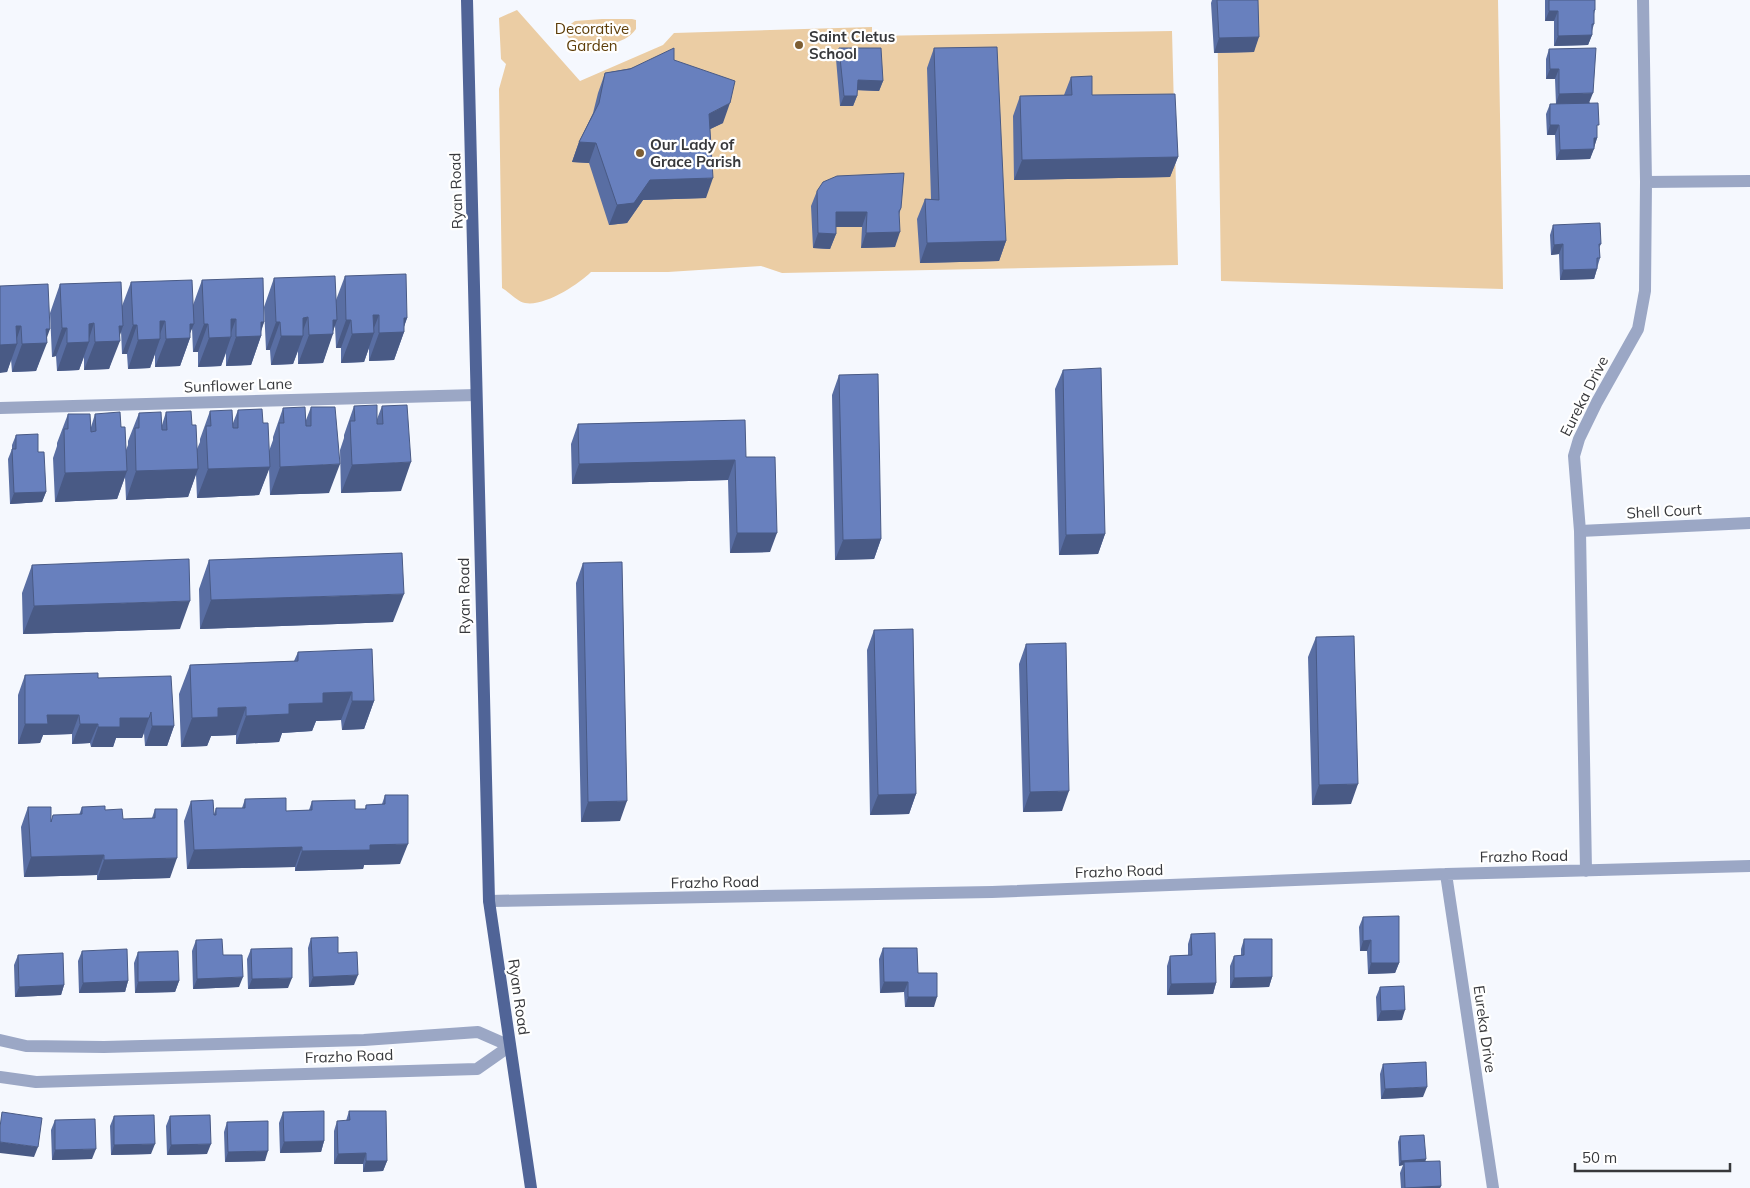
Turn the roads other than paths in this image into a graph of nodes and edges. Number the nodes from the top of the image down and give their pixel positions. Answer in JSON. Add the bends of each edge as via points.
{"nodes":[{"id":1,"x":467,"y":0,"type":"edge"},
{"id":2,"x":1643,"y":0,"type":"edge"},
{"id":3,"x":1750,"y":181,"type":"edge"},
{"id":4,"x":1646,"y":182,"type":"junction"},
{"id":5,"x":476,"y":395,"type":"junction"},
{"id":6,"x":0,"y":408,"type":"edge"},
{"id":7,"x":1750,"y":524,"type":"edge"},
{"id":8,"x":1580,"y":531,"type":"junction"},
{"id":9,"x":1750,"y":866,"type":"edge"},
{"id":10,"x":1586,"y":871,"type":"junction"},
{"id":11,"x":1446,"y":874,"type":"junction"},
{"id":12,"x":489,"y":901,"type":"junction"},
{"id":13,"x":0,"y":1040,"type":"edge"},
{"id":14,"x":510,"y":1046,"type":"junction"},
{"id":15,"x":0,"y":1077,"type":"edge"},
{"id":16,"x":531,"y":1188,"type":"edge"},
{"id":17,"x":1493,"y":1188,"type":"edge"}],
"edges":[{"from":1,"to":5,"type":"main road","name":"Ryan Road"},
{"from":2,"to":4,"type":"street","name":"Eureka Drive"},
{"from":3,"to":4,"type":"street"},
{"from":4,"to":8,"type":"street","name":"Eureka Drive","via":[[1645,291],[1638,329],[1597,402],[1574,456]]},
{"from":5,"to":6,"type":"street","name":"Sunflower Lane"},
{"from":5,"to":12,"type":"main road","name":"Ryan Road"},
{"from":7,"to":8,"type":"street","name":"Shell Court"},
{"from":8,"to":10,"type":"street","name":"Eureka Drive"},
{"from":9,"to":10,"type":"street","name":"Frazho Road"},
{"from":10,"to":11,"type":"street","name":"Frazho Road"},
{"from":11,"to":12,"type":"street","name":"Frazho Road","via":[[992,892]]},
{"from":11,"to":17,"type":"street","name":"Eureka Drive"},
{"from":12,"to":14,"type":"main road","name":"Ryan Road"},
{"from":13,"to":14,"type":"street","name":"Frazho Road","via":[[26,1046],[104,1047],[364,1040],[478,1032]]},
{"from":14,"to":15,"type":"street","name":"Frazho Road","via":[[477,1069],[36,1082]]},
{"from":14,"to":16,"type":"main road","name":"Ryan Road"}]}
